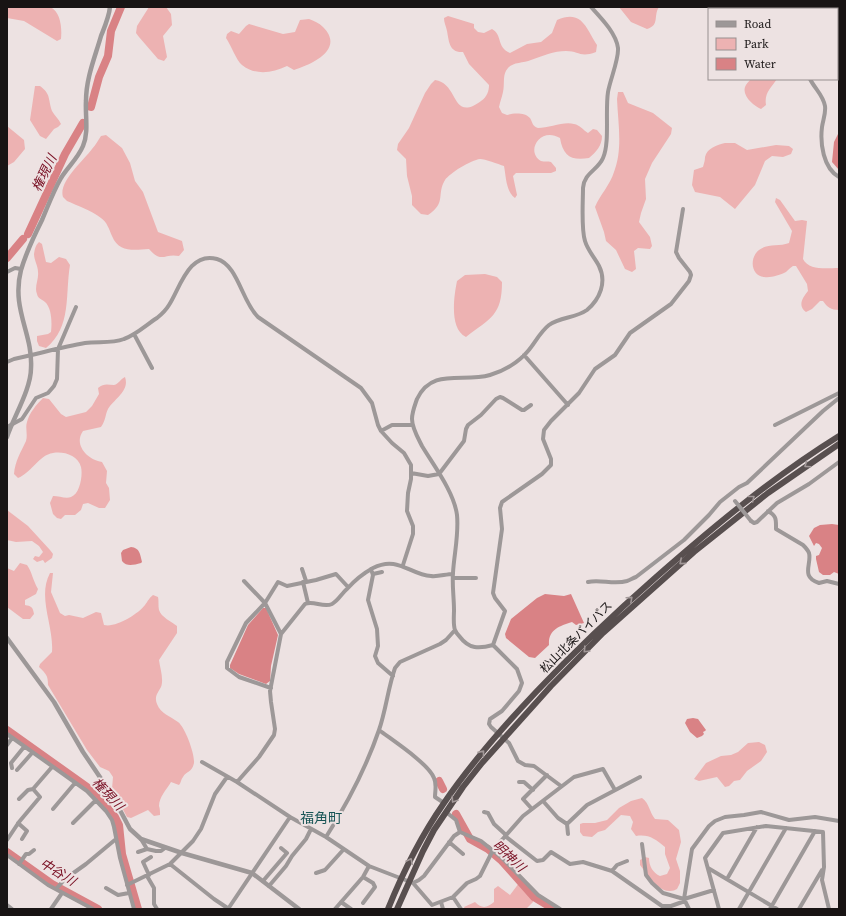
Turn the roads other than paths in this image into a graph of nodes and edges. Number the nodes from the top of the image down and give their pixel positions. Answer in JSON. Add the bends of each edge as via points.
{"nodes":[{"id":1,"x":110,"y":7,"type":"edge"},
{"id":2,"x":591,"y":7,"type":"edge"},
{"id":3,"x":811,"y":80,"type":"edge"},
{"id":4,"x":839,"y":177,"type":"edge"},
{"id":5,"x":683,"y":209,"type":"dead end"},
{"id":6,"x":21,"y":269,"type":"junction"},
{"id":7,"x":7,"y":272,"type":"edge"},
{"id":8,"x":76,"y":307,"type":"dead end"},
{"id":9,"x":134,"y":334,"type":"junction"},
{"id":10,"x":58,"y":349,"type":"junction"},
{"id":11,"x":524,"y":355,"type":"junction"},
{"id":12,"x":31,"y":356,"type":"junction"},
{"id":13,"x":7,"y":362,"type":"edge"},
{"id":14,"x":152,"y":368,"type":"dead end"},
{"id":15,"x":839,"y":393,"type":"edge"},
{"id":16,"x":839,"y":398,"type":"edge"},
{"id":17,"x":530,"y":405,"type":"dead end"},
{"id":18,"x":568,"y":405,"type":"junction"},
{"id":19,"x":775,"y":424,"type":"dead end"},
{"id":20,"x":412,"y":425,"type":"junction"},
{"id":21,"x":9,"y":427,"type":"edge"},
{"id":22,"x":382,"y":431,"type":"junction"},
{"id":23,"x":839,"y":436,"type":"edge"},
{"id":24,"x":7,"y":437,"type":"edge"},
{"id":25,"x":839,"y":444,"type":"edge"},
{"id":26,"x":839,"y":462,"type":"edge"},
{"id":27,"x":411,"y":473,"type":"junction"},
{"id":28,"x":438,"y":474,"type":"junction"},
{"id":29,"x":730,"y":494,"type":"junction"},
{"id":30,"x":768,"y":511,"type":"junction"},
{"id":31,"x":684,"y":540,"type":"junction"},
{"id":32,"x":692,"y":549,"type":"junction"},
{"id":33,"x":403,"y":566,"type":"junction"},
{"id":34,"x":302,"y":569,"type":"dead end"},
{"id":35,"x":372,"y":572,"type":"junction"},
{"id":36,"x":382,"y":572,"type":"dead end"},
{"id":37,"x":453,"y":576,"type":"junction"},
{"id":38,"x":476,"y":578,"type":"dead end"},
{"id":39,"x":244,"y":582,"type":"dead end"},
{"id":40,"x":304,"y":582,"type":"junction"},
{"id":41,"x":588,"y":582,"type":"dead end"},
{"id":42,"x":839,"y":584,"type":"edge"},
{"id":43,"x":348,"y":587,"type":"junction"},
{"id":44,"x":265,"y":603,"type":"junction"},
{"id":45,"x":308,"y":603,"type":"junction"},
{"id":46,"x":455,"y":630,"type":"junction"},
{"id":47,"x":281,"y":634,"type":"junction"},
{"id":48,"x":7,"y":638,"type":"edge"},
{"id":49,"x":492,"y":645,"type":"junction"},
{"id":50,"x":392,"y":676,"type":"junction"},
{"id":51,"x":271,"y":688,"type":"junction"},
{"id":52,"x":379,"y":730,"type":"junction"},
{"id":53,"x":7,"y":734,"type":"edge"},
{"id":54,"x":498,"y":734,"type":"junction"},
{"id":55,"x":12,"y":738,"type":"junction"},
{"id":56,"x":504,"y":738,"type":"junction"},
{"id":57,"x":7,"y":745,"type":"edge"},
{"id":58,"x":24,"y":747,"type":"junction"},
{"id":59,"x":32,"y":753,"type":"junction"},
{"id":60,"x":202,"y":762,"type":"dead end"},
{"id":61,"x":52,"y":767,"type":"junction"},
{"id":62,"x":12,"y":768,"type":"dead end"},
{"id":63,"x":17,"y":770,"type":"dead end"},
{"id":64,"x":547,"y":775,"type":"junction"},
{"id":65,"x":227,"y":777,"type":"junction"},
{"id":66,"x":640,"y":777,"type":"dead end"},
{"id":67,"x":237,"y":782,"type":"junction"},
{"id":68,"x":519,"y":782,"type":"dead end"},
{"id":69,"x":75,"y":783,"type":"junction"},
{"id":70,"x":561,"y":786,"type":"junction"},
{"id":71,"x":33,"y":789,"type":"junction"},
{"id":72,"x":533,"y":790,"type":"junction"},
{"id":73,"x":615,"y":790,"type":"junction"},
{"id":74,"x":19,"y":799,"type":"dead end"},
{"id":75,"x":96,"y":800,"type":"junction"},
{"id":76,"x":543,"y":801,"type":"junction"},
{"id":77,"x":444,"y":803,"type":"junction"},
{"id":78,"x":53,"y":809,"type":"dead end"},
{"id":79,"x":532,"y":809,"type":"junction"},
{"id":80,"x":446,"y":812,"type":"junction"},
{"id":81,"x":484,"y":812,"type":"dead end"},
{"id":82,"x":290,"y":817,"type":"junction"},
{"id":83,"x":839,"y":821,"type":"edge"},
{"id":84,"x":18,"y":823,"type":"junction"},
{"id":85,"x":72,"y":823,"type":"dead end"},
{"id":86,"x":567,"y":824,"type":"junction"},
{"id":87,"x":757,"y":827,"type":"junction"},
{"id":88,"x":786,"y":828,"type":"junction"},
{"id":89,"x":311,"y":829,"type":"junction"},
{"id":90,"x":815,"y":831,"type":"junction"},
{"id":91,"x":463,"y":833,"type":"junction"},
{"id":92,"x":568,"y":834,"type":"dead end"},
{"id":93,"x":505,"y":835,"type":"junction"},
{"id":94,"x":326,"y":837,"type":"junction"},
{"id":95,"x":22,"y":839,"type":"dead end"},
{"id":96,"x":116,"y":839,"type":"junction"},
{"id":97,"x":141,"y":839,"type":"junction"},
{"id":98,"x":7,"y":840,"type":"edge"},
{"id":99,"x":449,"y":842,"type":"junction"},
{"id":100,"x":642,"y":844,"type":"dead end"},
{"id":101,"x":165,"y":848,"type":"junction"},
{"id":102,"x":281,"y":848,"type":"dead end"},
{"id":103,"x":147,"y":849,"type":"junction"},
{"id":104,"x":344,"y":849,"type":"junction"},
{"id":105,"x":34,"y":850,"type":"dead end"},
{"id":106,"x":493,"y":850,"type":"junction"},
{"id":107,"x":138,"y":852,"type":"dead end"},
{"id":108,"x":182,"y":853,"type":"junction"},
{"id":109,"x":463,"y":854,"type":"dead end"},
{"id":110,"x":7,"y":855,"type":"edge"},
{"id":111,"x":151,"y":857,"type":"dead end"},
{"id":112,"x":627,"y":861,"type":"dead end"},
{"id":113,"x":20,"y":863,"type":"junction"},
{"id":114,"x":170,"y":864,"type":"junction"},
{"id":115,"x":369,"y":866,"type":"junction"},
{"id":116,"x":708,"y":868,"type":"junction"},
{"id":117,"x":824,"y":868,"type":"junction"},
{"id":118,"x":612,"y":871,"type":"junction"},
{"id":119,"x":252,"y":873,"type":"junction"},
{"id":120,"x":316,"y":873,"type":"dead end"},
{"id":121,"x":148,"y":875,"type":"junction"},
{"id":122,"x":363,"y":877,"type":"junction"},
{"id":123,"x":401,"y":879,"type":"junction"},
{"id":124,"x":727,"y":879,"type":"junction"},
{"id":125,"x":263,"y":881,"type":"junction"},
{"id":126,"x":411,"y":882,"type":"junction"},
{"id":127,"x":127,"y":885,"type":"junction"},
{"id":128,"x":269,"y":886,"type":"junction"},
{"id":129,"x":57,"y":888,"type":"junction"},
{"id":130,"x":106,"y":888,"type":"dead end"},
{"id":131,"x":714,"y":890,"type":"junction"},
{"id":132,"x":62,"y":893,"type":"junction"},
{"id":133,"x":130,"y":893,"type":"junction"},
{"id":134,"x":749,"y":893,"type":"junction"},
{"id":135,"x":453,"y":897,"type":"junction"},
{"id":136,"x":684,"y":900,"type":"junction"},
{"id":137,"x":341,"y":902,"type":"junction"},
{"id":138,"x":441,"y":902,"type":"junction"},
{"id":139,"x":362,"y":903,"type":"dead end"},
{"id":140,"x":7,"y":905,"type":"edge"},
{"id":141,"x":432,"y":905,"type":"junction"},
{"id":142,"x":771,"y":907,"type":"edge"},
{"id":143,"x":12,"y":909,"type":"edge"},
{"id":144,"x":51,"y":909,"type":"edge"},
{"id":145,"x":93,"y":909,"type":"edge"},
{"id":146,"x":134,"y":909,"type":"edge"},
{"id":147,"x":157,"y":909,"type":"edge"},
{"id":148,"x":228,"y":909,"type":"edge"},
{"id":149,"x":299,"y":909,"type":"edge"},
{"id":150,"x":335,"y":909,"type":"edge"},
{"id":151,"x":351,"y":909,"type":"edge"},
{"id":152,"x":388,"y":909,"type":"edge"},
{"id":153,"x":397,"y":909,"type":"edge"},
{"id":154,"x":428,"y":909,"type":"edge"},
{"id":155,"x":443,"y":909,"type":"edge"},
{"id":156,"x":461,"y":909,"type":"edge"},
{"id":157,"x":560,"y":909,"type":"edge"},
{"id":158,"x":689,"y":909,"type":"edge"},
{"id":159,"x":719,"y":909,"type":"edge"},
{"id":160,"x":739,"y":909,"type":"edge"},
{"id":161,"x":777,"y":909,"type":"edge"},
{"id":162,"x":799,"y":909,"type":"edge"},
{"id":163,"x":829,"y":909,"type":"edge"}],
"edges":[{"from":1,"to":6,"type":"street","via":[[89,78],[86,137],[59,183]]},
{"from":2,"to":11,"type":"street","via":[[608,27],[618,47],[608,94],[604,157],[587,175],[583,184],[583,234],[600,267],[603,283],[596,299],[588,308],[549,324]]},
{"from":3,"to":4,"type":"street","via":[[825,105],[821,137],[827,164]]},
{"from":5,"to":18,"type":"street","via":[[676,252],[690,272],[689,281],[671,304],[630,333],[615,356],[595,369]]},
{"from":6,"to":7,"type":"street","via":[[14,268]]},
{"from":6,"to":12,"type":"street","via":[[18,285],[19,305]]},
{"from":8,"to":10,"type":"street"},
{"from":9,"to":10,"type":"street","via":[[119,341],[87,342]]},
{"from":9,"to":14,"type":"street"},
{"from":9,"to":22,"type":"street","via":[[165,311],[192,265],[204,258],[215,258],[229,267],[248,304],[258,316],[361,388],[372,402]]},
{"from":10,"to":12,"type":"street"},
{"from":10,"to":21,"type":"street","via":[[57,379],[54,386],[36,398],[25,416]]},
{"from":11,"to":18,"type":"street"},
{"from":11,"to":20,"type":"street","via":[[504,369],[487,376],[432,381],[422,390],[412,413]]},
{"from":12,"to":13,"type":"street"},
{"from":12,"to":21,"type":"street","via":[[30,379]]},
{"from":15,"to":19,"type":"street"},
{"from":16,"to":29,"type":"street","via":[[747,483]]},
{"from":17,"to":28,"type":"street","via":[[522,410],[503,398],[496,399],[468,425],[464,441]]},
{"from":18,"to":49,"type":"street","via":[[544,430],[543,439],[551,459],[550,465],[542,474],[502,502],[500,508],[502,529],[493,592],[505,611]]},
{"from":20,"to":22,"type":"street","via":[[392,425]]},
{"from":20,"to":28,"type":"street"},
{"from":21,"to":24,"type":"street"},
{"from":22,"to":27,"type":"street","via":[[407,457]]},
{"from":32,"to":23,"type":"highway","name":"松山北条バイパス","one_way":true,"via":[[769,484]]},
{"from":25,"to":32,"type":"highway","name":"松山北条バイパス","one_way":true},
{"from":26,"to":30,"type":"street"},
{"from":27,"to":28,"type":"street","via":[[428,476]]},
{"from":27,"to":33,"type":"street","via":[[407,511],[413,526],[413,534]]},
{"from":28,"to":37,"type":"street","via":[[452,499],[457,515]]},
{"from":29,"to":30,"type":"street","bridge":true,"via":[[754,523]]},
{"from":29,"to":31,"type":"street"},
{"from":30,"to":42,"type":"street","via":[[775,516],[776,529],[806,548],[809,553],[808,571],[811,579],[819,583],[827,581]]},
{"from":31,"to":32,"type":"street"},
{"from":31,"to":41,"type":"street","via":[[636,577],[627,581]]},
{"from":54,"to":32,"type":"highway","name":"松山北条バイパス","one_way":true,"via":[[594,633],[629,600]]},
{"from":32,"to":56,"type":"highway","name":"松山北条バイパス","one_way":true,"via":[[603,632]]},
{"from":33,"to":35,"type":"street","via":[[386,564]]},
{"from":33,"to":37,"type":"street","via":[[432,576]]},
{"from":34,"to":40,"type":"street"},
{"from":35,"to":36,"type":"street"},
{"from":35,"to":43,"type":"street"},
{"from":35,"to":50,"type":"street","via":[[368,600],[378,629],[375,656]]},
{"from":37,"to":38,"type":"street"},
{"from":37,"to":46,"type":"street"},
{"from":39,"to":44,"type":"street"},
{"from":40,"to":43,"type":"street","via":[[336,574]]},
{"from":40,"to":44,"type":"street","via":[[287,586],[278,582]]},
{"from":40,"to":45,"type":"street"},
{"from":43,"to":45,"type":"street","via":[[333,604]]},
{"from":44,"to":47,"type":"street"},
{"from":44,"to":51,"type":"street","via":[[246,623],[226,665],[229,671],[239,677]]},
{"from":45,"to":47,"type":"street"},
{"from":46,"to":49,"type":"street","via":[[468,646],[483,648]]},
{"from":46,"to":50,"type":"street","via":[[440,644],[400,662]]},
{"from":47,"to":51,"type":"street"},
{"from":48,"to":97,"type":"street","via":[[54,702],[112,795],[130,829]]},
{"from":49,"to":54,"type":"street","via":[[517,669],[522,682],[519,691],[502,711],[490,719],[489,724]]},
{"from":50,"to":52,"type":"street"},
{"from":51,"to":67,"type":"street","via":[[274,735]]},
{"from":52,"to":77,"type":"street","via":[[432,773],[435,779],[435,797]]},
{"from":52,"to":94,"type":"street","via":[[349,797]]},
{"from":53,"to":55,"type":"street"},
{"from":54,"to":56,"type":"street"},
{"from":77,"to":54,"type":"highway","name":"松山北条バイパス","one_way":true},
{"from":55,"to":57,"type":"street"},
{"from":55,"to":58,"type":"street"},
{"from":56,"to":64,"type":"street","via":[[518,761],[534,766]]},
{"from":56,"to":80,"type":"highway","name":"松山北条バイパス","one_way":true,"via":[[463,787]]},
{"from":58,"to":59,"type":"street"},
{"from":58,"to":62,"type":"street","via":[[11,763]]},
{"from":59,"to":61,"type":"street"},
{"from":59,"to":63,"type":"street"},
{"from":60,"to":65,"type":"street"},
{"from":61,"to":69,"type":"street"},
{"from":61,"to":71,"type":"street"},
{"from":64,"to":70,"type":"street"},
{"from":64,"to":72,"type":"street"},
{"from":65,"to":67,"type":"street"},
{"from":65,"to":108,"type":"street","via":[[215,794],[198,836]]},
{"from":66,"to":73,"type":"street"},
{"from":67,"to":82,"type":"street"},
{"from":68,"to":72,"type":"street","via":[[524,782]]},
{"from":69,"to":75,"type":"street"},
{"from":69,"to":78,"type":"street"},
{"from":70,"to":73,"type":"street","via":[[578,775],[603,769]]},
{"from":70,"to":76,"type":"street"},
{"from":71,"to":74,"type":"street","via":[[28,790]]},
{"from":71,"to":84,"type":"street","via":[[40,797]]},
{"from":72,"to":79,"type":"street","via":[[523,800]]},
{"from":73,"to":86,"type":"street","via":[[587,805]]},
{"from":75,"to":85,"type":"street"},
{"from":75,"to":96,"type":"street","via":[[112,820]]},
{"from":76,"to":79,"type":"street"},
{"from":76,"to":86,"type":"street"},
{"from":123,"to":77,"type":"highway","name":"松山北条バイパス","one_way":true,"via":[[416,847]]},
{"from":79,"to":93,"type":"street"},
{"from":80,"to":91,"type":"street","via":[[456,820]]},
{"from":80,"to":126,"type":"highway","name":"松山北条バイパス","via":[[423,851]]},
{"from":81,"to":93,"type":"street"},
{"from":82,"to":89,"type":"street"},
{"from":82,"to":119,"type":"street"},
{"from":83,"to":136,"type":"street","via":[[815,817],[789,820],[761,812],[721,818],[709,826],[692,849]]},
{"from":84,"to":95,"type":"street","via":[[27,831]]},
{"from":84,"to":98,"type":"street"},
{"from":86,"to":92,"type":"street"},
{"from":87,"to":88,"type":"street"},
{"from":87,"to":116,"type":"street","via":[[723,833],[705,858]]},
{"from":87,"to":124,"type":"street"},
{"from":88,"to":90,"type":"street"},
{"from":88,"to":134,"type":"street"},
{"from":89,"to":94,"type":"street"},
{"from":89,"to":128,"type":"street"},
{"from":90,"to":117,"type":"street","via":[[823,832]]},
{"from":90,"to":142,"type":"street"},
{"from":91,"to":99,"type":"street","via":[[454,836]]},
{"from":91,"to":106,"type":"street"},
{"from":93,"to":106,"type":"street"},
{"from":93,"to":118,"type":"street","via":[[538,861],[543,860],[551,852],[570,864],[583,862]]},
{"from":94,"to":104,"type":"street"},
{"from":96,"to":127,"type":"street"},
{"from":96,"to":129,"type":"street"},
{"from":97,"to":101,"type":"street"},
{"from":97,"to":103,"type":"street"},
{"from":99,"to":109,"type":"street"},
{"from":99,"to":126,"type":"street","via":[[424,876]]},
{"from":100,"to":136,"type":"street","via":[[646,875],[652,883],[666,895],[675,895]]},
{"from":101,"to":103,"type":"street","via":[[161,851]]},
{"from":101,"to":108,"type":"street"},
{"from":102,"to":125,"type":"street","via":[[287,853]]},
{"from":103,"to":107,"type":"street"},
{"from":104,"to":115,"type":"street"},
{"from":104,"to":120,"type":"street","via":[[325,870]]},
{"from":105,"to":113,"type":"street","via":[[26,854]]},
{"from":106,"to":135,"type":"street","via":[[480,876],[467,883]]},
{"from":106,"to":157,"type":"street","via":[[538,895]]},
{"from":108,"to":114,"type":"street"},
{"from":108,"to":119,"type":"street"},
{"from":110,"to":113,"type":"street"},
{"from":111,"to":121,"type":"street","via":[[143,862]]},
{"from":112,"to":118,"type":"street","via":[[617,865]]},
{"from":113,"to":129,"type":"street"},
{"from":114,"to":121,"type":"street"},
{"from":114,"to":148,"type":"street"},
{"from":115,"to":122,"type":"street"},
{"from":115,"to":123,"type":"street"},
{"from":116,"to":124,"type":"street"},
{"from":116,"to":131,"type":"street"},
{"from":117,"to":162,"type":"street"},
{"from":117,"to":163,"type":"street","via":[[822,880]]},
{"from":118,"to":136,"type":"street","via":[[662,906],[672,906]]},
{"from":119,"to":125,"type":"street"},
{"from":119,"to":148,"type":"street"},
{"from":121,"to":127,"type":"street"},
{"from":121,"to":147,"type":"street","via":[[154,888],[154,904]]},
{"from":122,"to":137,"type":"street"},
{"from":122,"to":139,"type":"street","via":[[373,883],[374,887]]},
{"from":123,"to":126,"type":"street"},
{"from":123,"to":152,"type":"highway","name":"松山北条バイパス"},
{"from":124,"to":134,"type":"street"},
{"from":125,"to":128,"type":"street"},
{"from":126,"to":141,"type":"street"},
{"from":126,"to":153,"type":"highway","name":"松山北条バイパス"},
{"from":127,"to":133,"type":"street"},
{"from":128,"to":149,"type":"street"},
{"from":129,"to":132,"type":"street"},
{"from":130,"to":133,"type":"street","via":[[118,895]]},
{"from":131,"to":136,"type":"street"},
{"from":131,"to":159,"type":"street"},
{"from":132,"to":144,"type":"street"},
{"from":132,"to":145,"type":"street"},
{"from":133,"to":146,"type":"street"},
{"from":134,"to":142,"type":"street"},
{"from":134,"to":160,"type":"street"},
{"from":135,"to":138,"type":"street"},
{"from":135,"to":156,"type":"street"},
{"from":136,"to":158,"type":"street"},
{"from":137,"to":150,"type":"street"},
{"from":137,"to":151,"type":"street"},
{"from":138,"to":141,"type":"street"},
{"from":138,"to":155,"type":"street"},
{"from":140,"to":143,"type":"street"},
{"from":141,"to":154,"type":"street"},
{"from":142,"to":161,"type":"street"}]}
